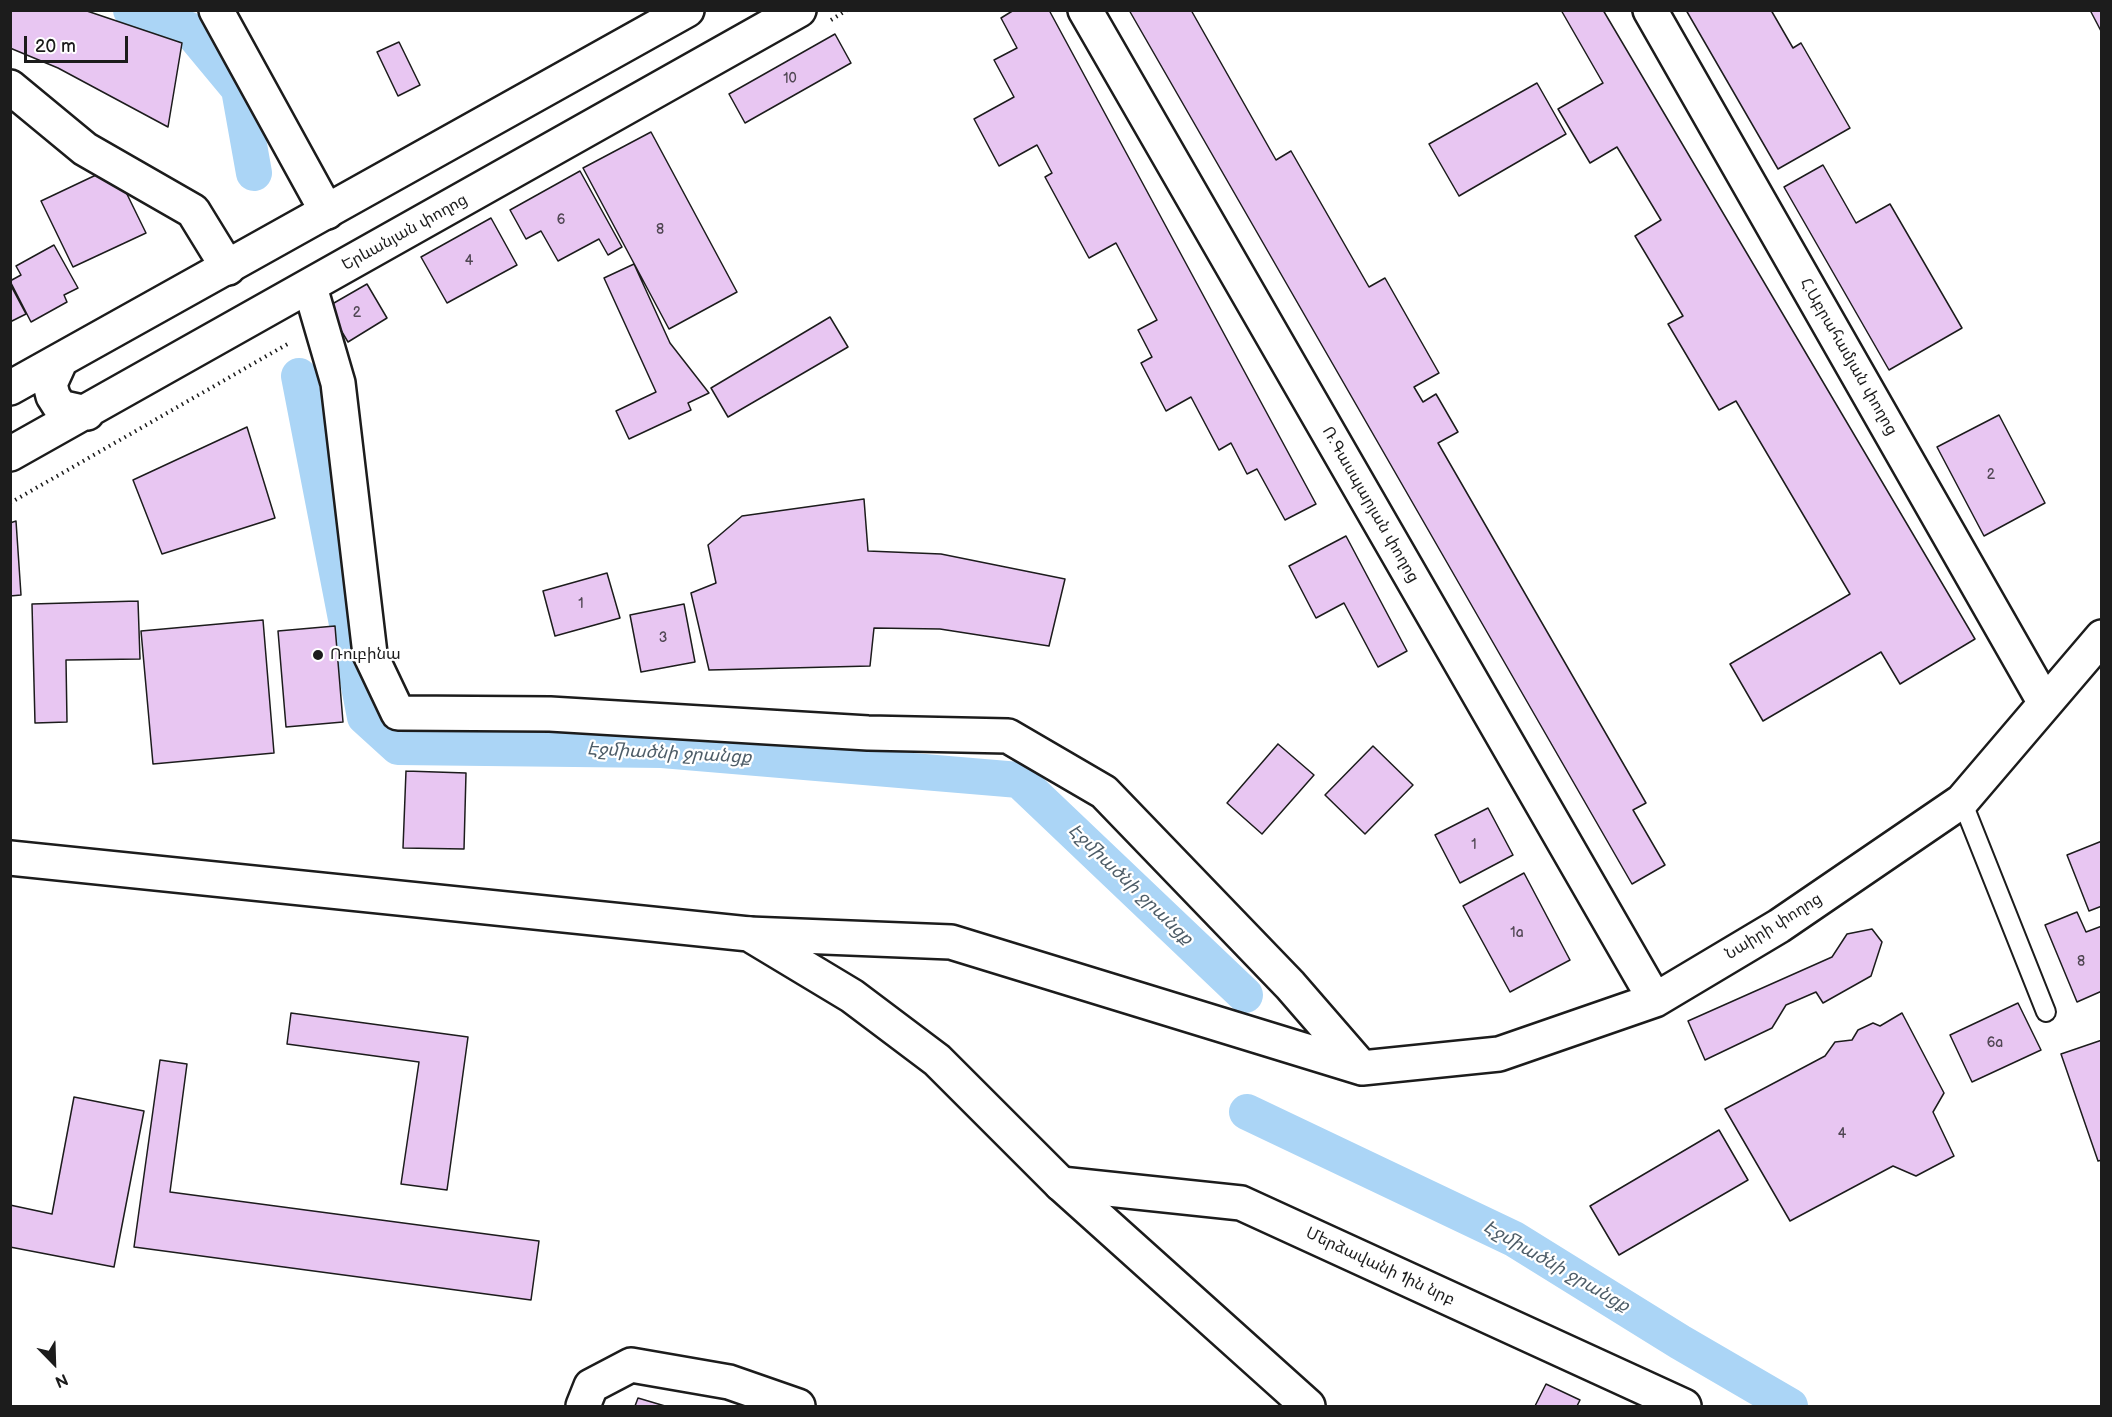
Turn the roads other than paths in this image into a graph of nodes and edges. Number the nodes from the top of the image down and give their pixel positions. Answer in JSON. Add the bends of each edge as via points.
{"nodes":[{"id":1,"x":216,"y":10,"type":"edge"},
{"id":2,"x":687,"y":10,"type":"edge"},
{"id":3,"x":799,"y":10,"type":"edge"},
{"id":4,"x":1085,"y":10,"type":"edge"},
{"id":5,"x":1650,"y":10,"type":"edge"},
{"id":6,"x":10,"y":87,"type":"edge"},
{"id":7,"x":327,"y":212,"type":"junction"},
{"id":8,"x":228,"y":268,"type":"junction"},
{"id":9,"x":310,"y":287,"type":"junction"},
{"id":10,"x":60,"y":362,"type":"junction"},
{"id":11,"x":10,"y":388,"type":"edge"},
{"id":12,"x":87,"y":413,"type":"junction"},
{"id":13,"x":10,"y":454,"type":"edge"},
{"id":14,"x":2102,"y":637,"type":"edge"},
{"id":15,"x":2045,"y":703,"type":"junction"},
{"id":16,"x":1962,"y":801,"type":"junction"},
{"id":17,"x":10,"y":858,"type":"edge"},
{"id":18,"x":750,"y":934,"type":"junction"},
{"id":19,"x":1655,"y":1000,"type":"junction"},
{"id":20,"x":2046,"y":1012,"type":"dead end"},
{"id":21,"x":1362,"y":1068,"type":"junction"},
{"id":22,"x":1061,"y":1184,"type":"junction"},
{"id":23,"x":583,"y":1407,"type":"edge"},
{"id":24,"x":798,"y":1407,"type":"edge"},
{"id":25,"x":1308,"y":1407,"type":"edge"},
{"id":26,"x":1684,"y":1407,"type":"edge"}],
"edges":[{"from":1,"to":7,"type":"main road"},
{"from":2,"to":7,"type":"main road"},
{"from":3,"to":9,"type":"main road","name":"Երևանյան փողոց"},
{"from":4,"to":19,"type":"main road","name":"Ռ.Գասպարյան փողոց"},
{"from":5,"to":15,"type":"main road","name":"Հ.Աբրահամյան փողոց"},
{"from":6,"to":8,"type":"main road","via":[[85,149],[193,211]]},
{"from":7,"to":8,"type":"main road"},
{"from":8,"to":10,"type":"main road"},
{"from":9,"to":12,"type":"main road","name":"Երևանյան փողոց"},
{"from":9,"to":21,"type":"main road","via":[[338,383],[370,654],[398,713],[550,714],[868,733],[1008,736],[1104,792],[1290,985]]},
{"from":10,"to":11,"type":"main road"},
{"from":10,"to":12,"type":"main road","via":[[50,384],[53,396],[69,411]]},
{"from":12,"to":13,"type":"main road","name":"Երևանյան փողոց"},
{"from":14,"to":15,"type":"main road","name":"Նաիրի փողոց"},
{"from":15,"to":16,"type":"main road","name":"Նաիրի փողոց"},
{"from":16,"to":19,"type":"main road","name":"Նաիրի փողոց","via":[[1779,926]]},
{"from":16,"to":20,"type":"lane"},
{"from":17,"to":18,"type":"main road"},
{"from":18,"to":21,"type":"main road","via":[[951,942]]},
{"from":18,"to":22,"type":"main road","via":[[852,996],[937,1060]]},
{"from":19,"to":21,"type":"main road","name":"Նաիրի փողոց","via":[[1499,1054]]},
{"from":22,"to":25,"type":"main road"},
{"from":22,"to":26,"type":"main road","name":"Մերձավանի 1ին նրբ","via":[[1241,1203]]},
{"from":23,"to":24,"type":"main road","via":[[591,1386],[631,1365],[729,1382]]}]}
